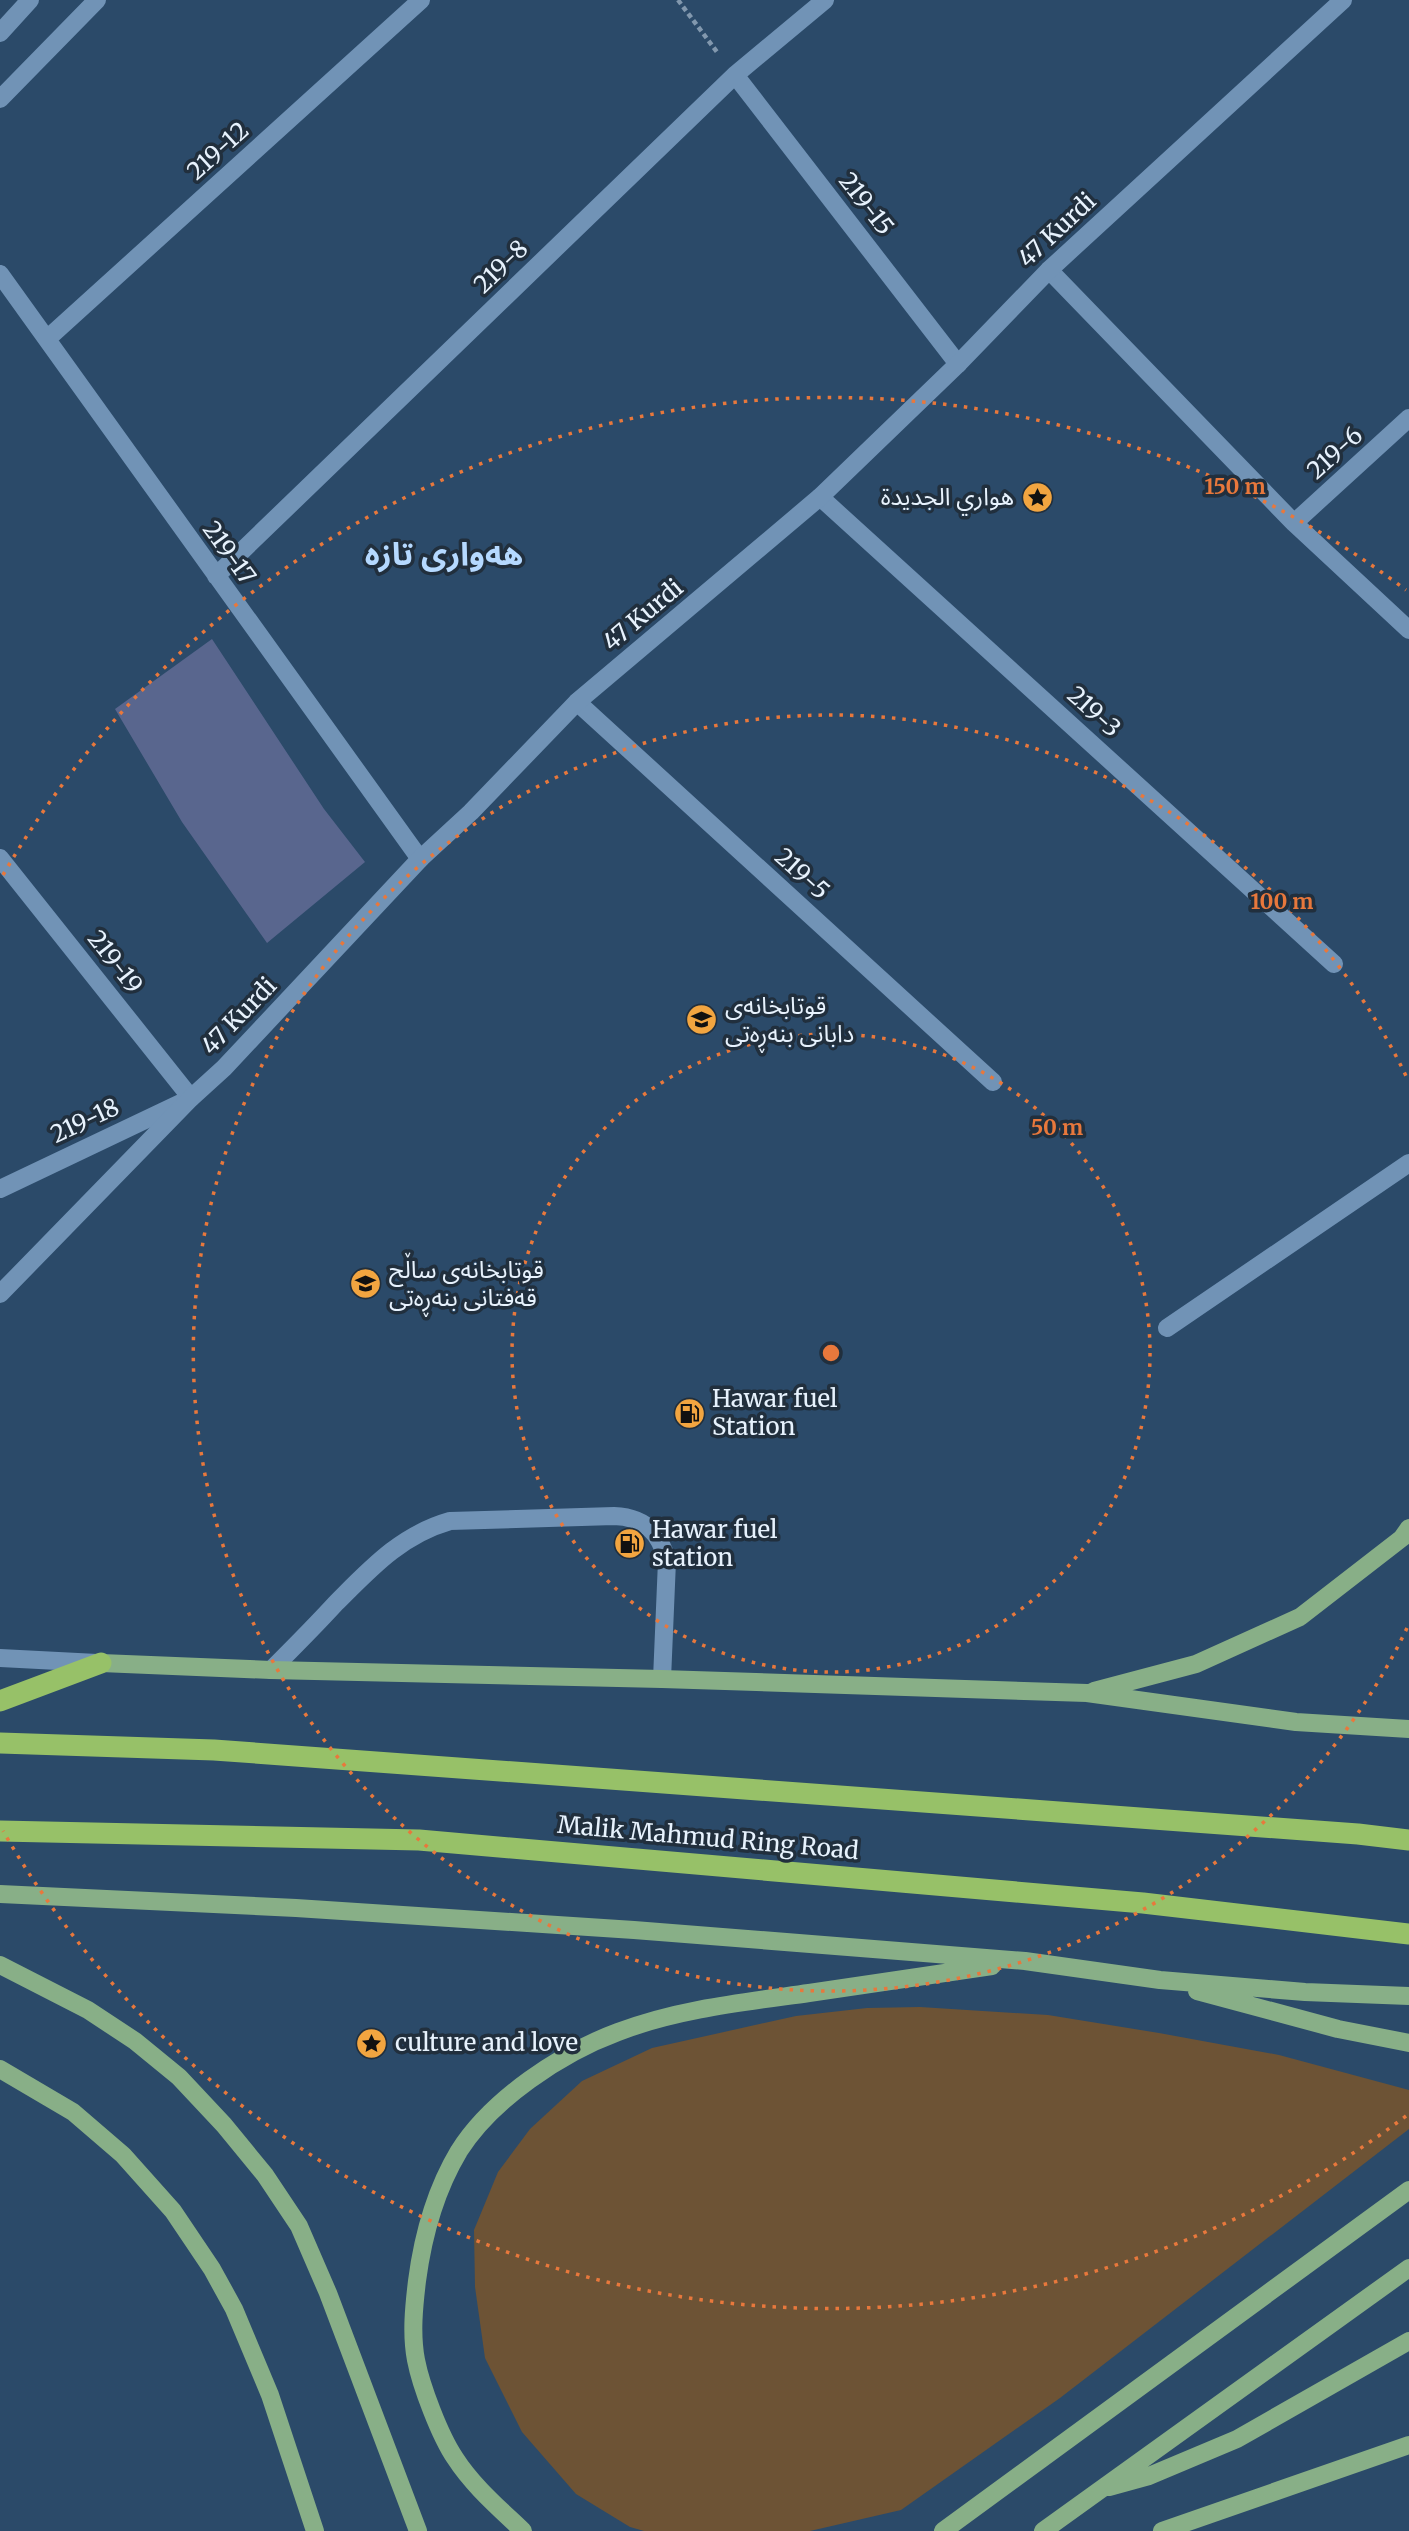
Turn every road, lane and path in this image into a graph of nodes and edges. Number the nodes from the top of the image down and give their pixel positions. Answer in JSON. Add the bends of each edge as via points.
{"nodes":[{"id":1,"x":97,"y":0,"type":"edge"},
{"id":2,"x":421,"y":0,"type":"edge"},
{"id":3,"x":678,"y":0,"type":"edge"},
{"id":4,"x":825,"y":0,"type":"edge"},
{"id":5,"x":1343,"y":0,"type":"edge"},
{"id":6,"x":27,"y":1,"type":"edge"},
{"id":7,"x":0,"y":33,"type":"edge"},
{"id":8,"x":735,"y":75,"type":"junction"},
{"id":9,"x":0,"y":99,"type":"edge"},
{"id":10,"x":1049,"y":270,"type":"junction"},
{"id":11,"x":0,"y":274,"type":"edge"},
{"id":12,"x":47,"y":339,"type":"junction"},
{"id":13,"x":958,"y":364,"type":"junction"},
{"id":14,"x":1409,"y":418,"type":"edge"},
{"id":15,"x":820,"y":497,"type":"junction"},
{"id":16,"x":1294,"y":523,"type":"junction"},
{"id":17,"x":216,"y":576,"type":"junction"},
{"id":18,"x":1409,"y":629,"type":"edge"},
{"id":19,"x":577,"y":702,"type":"junction"},
{"id":20,"x":0,"y":858,"type":"edge"},
{"id":21,"x":420,"y":859,"type":"junction"},
{"id":22,"x":1334,"y":964,"type":"dead end"},
{"id":23,"x":993,"y":1082,"type":"dead end"},
{"id":24,"x":191,"y":1098,"type":"junction"},
{"id":25,"x":1409,"y":1163,"type":"edge"},
{"id":26,"x":0,"y":1189,"type":"edge"},
{"id":27,"x":0,"y":1294,"type":"edge"},
{"id":28,"x":1167,"y":1328,"type":"dead end"},
{"id":29,"x":1409,"y":1528,"type":"edge"},
{"id":30,"x":0,"y":1658,"type":"edge"},
{"id":31,"x":101,"y":1663,"type":"junction"},
{"id":32,"x":271,"y":1670,"type":"junction"},
{"id":33,"x":662,"y":1679,"type":"junction"},
{"id":34,"x":1087,"y":1693,"type":"junction"},
{"id":35,"x":0,"y":1701,"type":"edge"},
{"id":36,"x":1409,"y":1729,"type":"edge"},
{"id":37,"x":0,"y":1743,"type":"edge"},
{"id":38,"x":0,"y":1831,"type":"edge"},
{"id":39,"x":1409,"y":1840,"type":"edge"},
{"id":40,"x":0,"y":1894,"type":"edge"},
{"id":41,"x":1409,"y":1934,"type":"edge"},
{"id":42,"x":1025,"y":1961,"type":"junction"},
{"id":43,"x":0,"y":1965,"type":"edge"},
{"id":44,"x":1160,"y":1980,"type":"junction"},
{"id":45,"x":1409,"y":1996,"type":"edge"},
{"id":46,"x":1409,"y":2043,"type":"edge"},
{"id":47,"x":0,"y":2069,"type":"edge"},
{"id":48,"x":1409,"y":2190,"type":"edge"},
{"id":49,"x":1409,"y":2268,"type":"edge"},
{"id":50,"x":1409,"y":2341,"type":"edge"},
{"id":51,"x":1409,"y":2445,"type":"edge"},
{"id":52,"x":1099,"y":2490,"type":"junction"},
{"id":53,"x":315,"y":2531,"type":"edge"},
{"id":54,"x":418,"y":2531,"type":"edge"},
{"id":55,"x":523,"y":2531,"type":"edge"},
{"id":56,"x":943,"y":2531,"type":"edge"},
{"id":57,"x":1043,"y":2531,"type":"edge"},
{"id":58,"x":1161,"y":2531,"type":"edge"}],
"edges":[{"from":1,"to":9,"type":"street"},
{"from":2,"to":12,"type":"street","name":"219-12"},
{"from":3,"to":8,"type":"path"},
{"from":4,"to":8,"type":"street","name":"219-8"},
{"from":5,"to":10,"type":"street","name":"47 Kurdi"},
{"from":6,"to":7,"type":"street"},
{"from":8,"to":13,"type":"street","name":"219-15"},
{"from":8,"to":17,"type":"street","name":"219-8"},
{"from":10,"to":13,"type":"street","name":"47 Kurdi"},
{"from":10,"to":16,"type":"street"},
{"from":11,"to":12,"type":"street","name":"219-17"},
{"from":12,"to":17,"type":"street","name":"219-17"},
{"from":13,"to":15,"type":"street","name":"47 Kurdi"},
{"from":14,"to":16,"type":"street","name":"219-6"},
{"from":15,"to":19,"type":"street","name":"47 Kurdi"},
{"from":15,"to":22,"type":"street","name":"219-3"},
{"from":16,"to":18,"type":"street"},
{"from":17,"to":21,"type":"street","name":"219-17"},
{"from":19,"to":21,"type":"street","name":"47 Kurdi"},
{"from":19,"to":23,"type":"street","name":"219-5"},
{"from":20,"to":24,"type":"street","name":"219-19"},
{"from":21,"to":24,"type":"street","name":"47 Kurdi"},
{"from":24,"to":26,"type":"street","name":"219-18"},
{"from":24,"to":27,"type":"street","name":"47 Kurdi"},
{"from":25,"to":28,"type":"street"},
{"from":29,"to":34,"type":"main road","via":[[1300,1617],[1196,1664]]},
{"from":30,"to":31,"type":"street"},
{"from":31,"to":32,"type":"main road"},
{"from":31,"to":35,"type":"highway"},
{"from":32,"to":33,"type":"main road"},
{"from":32,"to":33,"type":"street","via":[[376,1562],[430,1527],[450,1521],[614,1516],[649,1527],[664,1548]]},
{"from":33,"to":34,"type":"main road"},
{"from":34,"to":36,"type":"main road","via":[[1296,1722]]},
{"from":37,"to":39,"type":"highway","name":"Malik Mahmud Ring Road","via":[[214,1750]]},
{"from":38,"to":41,"type":"highway","name":"Malik Mahmud Ring Road","via":[[419,1840],[1143,1903]]},
{"from":40,"to":42,"type":"main road","via":[[634,1930]]},
{"from":42,"to":44,"type":"main road"},
{"from":42,"to":55,"type":"main road","via":[[692,2011],[575,2050],[492,2112],[460,2150],[431,2214],[421,2247],[414,2307],[416,2359],[433,2413],[454,2457],[484,2495]]},
{"from":43,"to":54,"type":"main road","via":[[88,2010],[135,2041],[179,2077],[265,2175],[299,2226],[328,2292]]},
{"from":44,"to":45,"type":"main road"},
{"from":44,"to":46,"type":"main road"},
{"from":47,"to":53,"type":"main road","via":[[73,2112],[123,2155],[181,2223],[234,2309],[270,2395]]},
{"from":48,"to":56,"type":"main road"},
{"from":49,"to":52,"type":"main road"},
{"from":50,"to":52,"type":"main road","via":[[1237,2439],[1149,2476]]},
{"from":51,"to":58,"type":"main road"},
{"from":52,"to":57,"type":"main road"}]}
